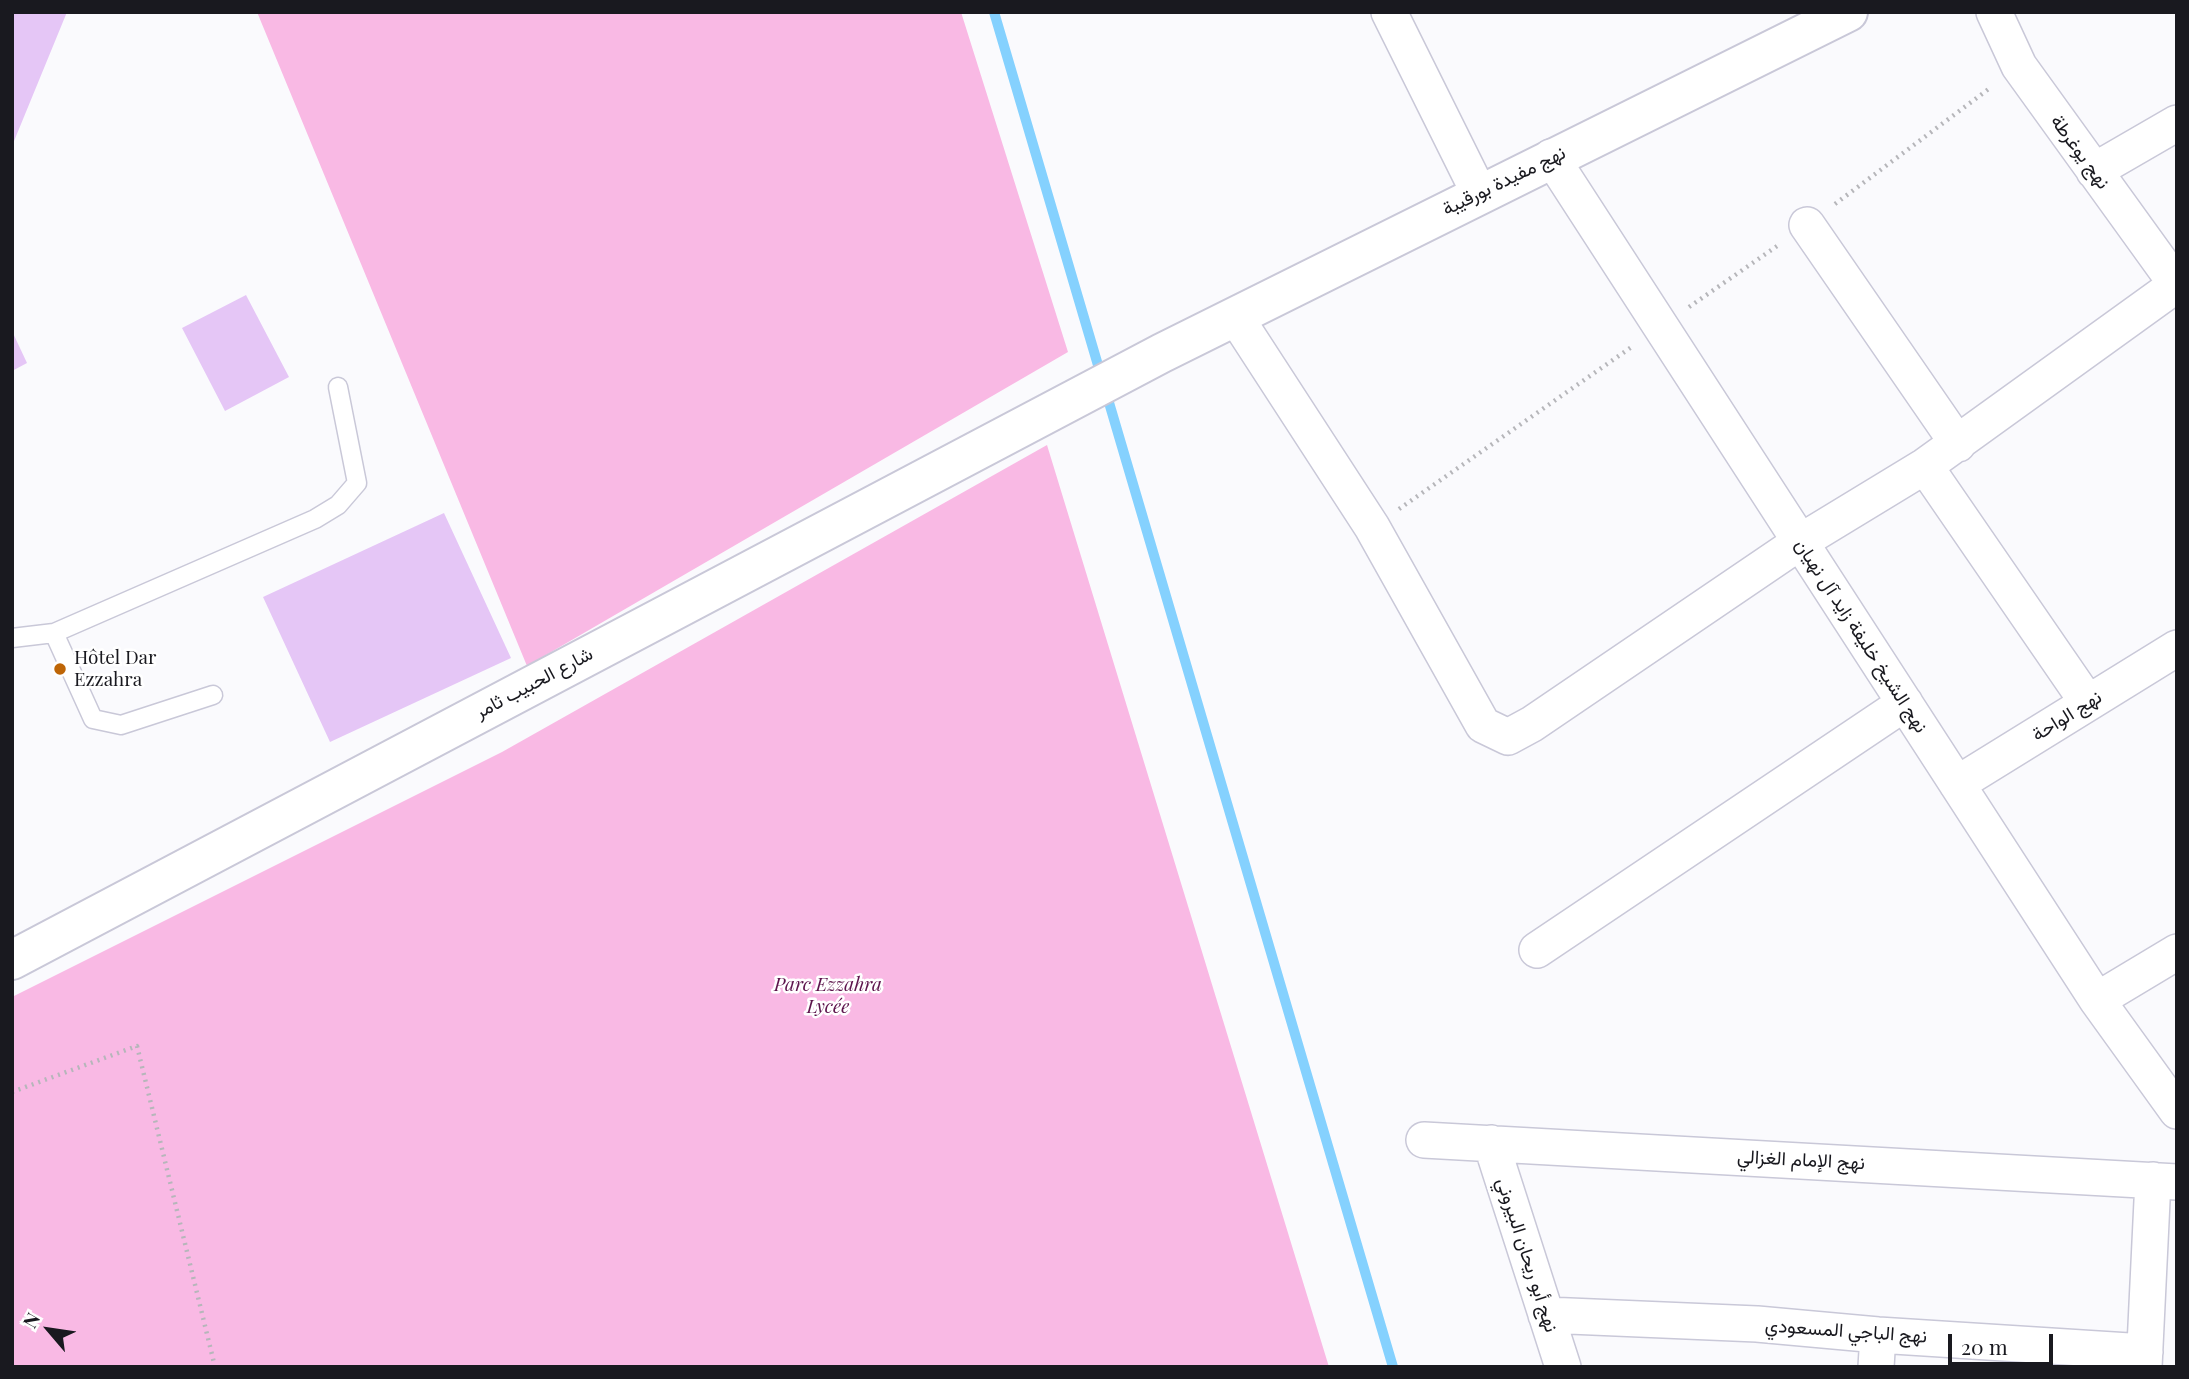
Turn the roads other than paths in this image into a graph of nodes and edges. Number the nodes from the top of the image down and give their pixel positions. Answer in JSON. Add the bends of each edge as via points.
{"nodes":[{"id":1,"x":1848,"y":12,"type":"edge"},
{"id":2,"x":1994,"y":12,"type":"edge"},
{"id":3,"x":1399,"y":15,"type":"edge"},
{"id":4,"x":2177,"y":124,"type":"edge"},
{"id":5,"x":1551,"y":157,"type":"junction"},
{"id":6,"x":2094,"y":171,"type":"junction"},
{"id":7,"x":1479,"y":193,"type":"junction"},
{"id":8,"x":1807,"y":225,"type":"road end"},
{"id":9,"x":2177,"y":285,"type":"edge"},
{"id":10,"x":1236,"y":316,"type":"junction"},
{"id":11,"x":1162,"y":353,"type":"joint"},
{"id":12,"x":338,"y":387,"type":"dead end"},
{"id":13,"x":1958,"y":444,"type":"junction"},
{"id":14,"x":1925,"y":466,"type":"junction"},
{"id":15,"x":1800,"y":542,"type":"junction"},
{"id":16,"x":54,"y":633,"type":"junction"},
{"id":17,"x":12,"y":638,"type":"edge"},
{"id":18,"x":2177,"y":648,"type":"edge"},
{"id":19,"x":213,"y":695,"type":"dead end"},
{"id":20,"x":1905,"y":703,"type":"junction"},
{"id":21,"x":2088,"y":703,"type":"junction"},
{"id":22,"x":1957,"y":784,"type":"junction"},
{"id":23,"x":1537,"y":950,"type":"dead end"},
{"id":24,"x":2177,"y":952,"type":"edge"},
{"id":25,"x":12,"y":960,"type":"edge"},
{"id":26,"x":2097,"y":1000,"type":"junction"},
{"id":27,"x":2177,"y":1111,"type":"edge"},
{"id":28,"x":1424,"y":1140,"type":"dead end"},
{"id":29,"x":1491,"y":1143,"type":"junction"},
{"id":30,"x":2165,"y":1181,"type":"edge"},
{"id":31,"x":1546,"y":1315,"type":"junction"},
{"id":32,"x":1877,"y":1351,"type":"edge"},
{"id":33,"x":2144,"y":1359,"type":"edge"},
{"id":34,"x":1563,"y":1367,"type":"edge"}],
"edges":[{"from":1,"to":5,"type":"street","name":"نهج مفيدة بورقيبة"},
{"from":2,"to":6,"type":"street","name":"نهج يوغرطة","via":[[2019,66]]},
{"from":3,"to":7,"type":"street"},
{"from":4,"to":6,"type":"street"},
{"from":5,"to":7,"type":"street","name":"نهج مفيدة بورقيبة"},
{"from":5,"to":15,"type":"street","name":"نهج الشيخ خليفة زايد آل نهيان"},
{"from":6,"to":9,"type":"street","name":"نهج يوغرطة"},
{"from":7,"to":10,"type":"street","name":"نهج مفيدة بورقيبة"},
{"from":8,"to":13,"type":"street"},
{"from":9,"to":13,"type":"street"},
{"from":10,"to":11,"type":"street","name":"نهج مفيدة بورقيبة"},
{"from":10,"to":15,"type":"street","via":[[1372,527],[1483,725],[1508,737]]},
{"from":11,"to":25,"type":"street","name":"شارع الحبيب ثامر"},
{"from":12,"to":16,"type":"lane","via":[[358,483],[338,505],[316,519]]},
{"from":13,"to":14,"type":"street"},
{"from":14,"to":15,"type":"street"},
{"from":14,"to":21,"type":"street"},
{"from":15,"to":20,"type":"street","name":"نهج الشيخ خليفة زايد آل نهيان"},
{"from":16,"to":17,"type":"lane"},
{"from":16,"to":19,"type":"lane","via":[[93,719],[121,725]]},
{"from":18,"to":21,"type":"street","name":"نهج الواحة"},
{"from":20,"to":22,"type":"street","name":"نهج الشيخ خليفة زايد آل نهيان"},
{"from":20,"to":23,"type":"street"},
{"from":21,"to":22,"type":"street","name":"نهج الواحة"},
{"from":22,"to":26,"type":"street","name":"نهج الشيخ خليفة زايد آل نهيان"},
{"from":24,"to":26,"type":"street"},
{"from":26,"to":27,"type":"street","name":"نهج الشيخ خليفة زايد آل نهيان"},
{"from":28,"to":29,"type":"street","name":"نهج الإمام الغزالي"},
{"from":29,"to":30,"type":"street","name":"نهج الإمام الغزالي"},
{"from":29,"to":31,"type":"street","name":"نهج أبو ريحان البيروني"},
{"from":30,"to":33,"type":"street"},
{"from":31,"to":32,"type":"street","name":"نهج الباجي المسعودي","via":[[1757,1324]]},
{"from":31,"to":34,"type":"street","name":"نهج أبو ريحان البيروني"},
{"from":32,"to":33,"type":"street","name":"نهج الباجي المسعودي"}]}
